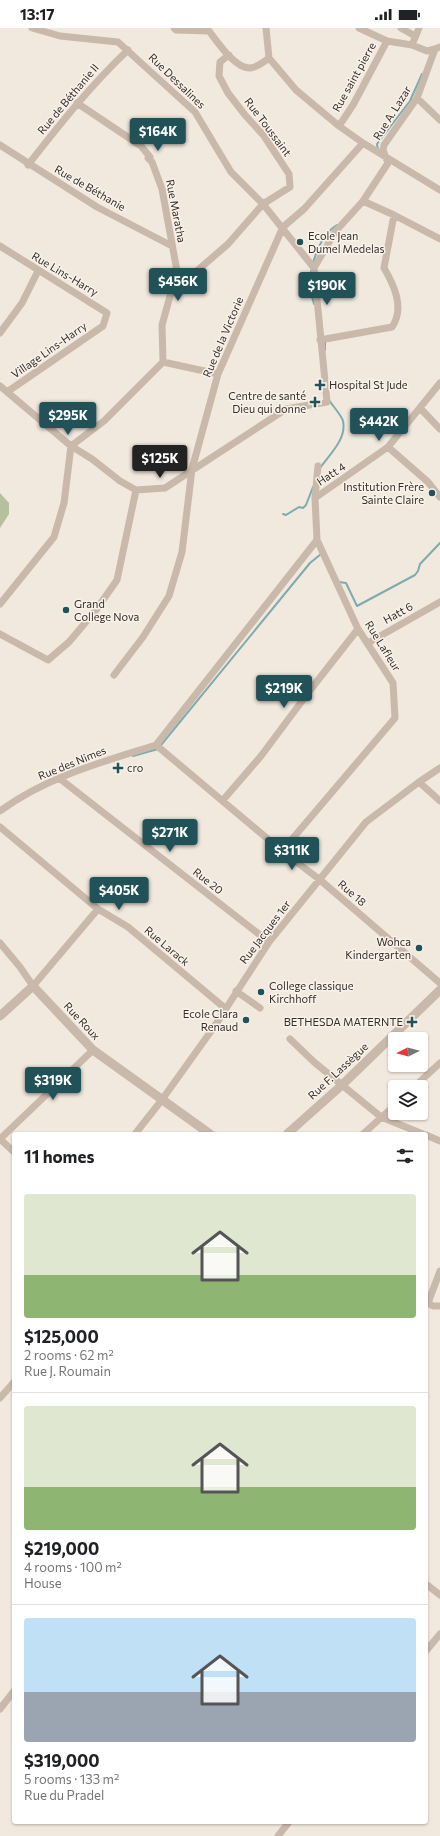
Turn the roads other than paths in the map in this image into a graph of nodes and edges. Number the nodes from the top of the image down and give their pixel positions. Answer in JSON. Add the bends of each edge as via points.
{"nodes":[{"id":1,"x":32,"y":28,"type":"edge"},
{"id":2,"x":174,"y":28,"type":"edge"},
{"id":3,"x":266,"y":28,"type":"edge"},
{"id":4,"x":359,"y":28,"type":"edge"},
{"id":5,"x":401,"y":28,"type":"edge"},
{"id":6,"x":419,"y":28,"type":"edge"},
{"id":7,"x":415,"y":36,"type":"junction"},
{"id":8,"x":387,"y":41,"type":"junction"},
{"id":9,"x":412,"y":45,"type":"junction"},
{"id":10,"x":437,"y":48,"type":"edge"},
{"id":11,"x":128,"y":50,"type":"junction"},
{"id":12,"x":229,"y":55,"type":"junction"},
{"id":13,"x":269,"y":58,"type":"junction"},
{"id":14,"x":417,"y":98,"type":"junction"},
{"id":15,"x":77,"y":103,"type":"junction"},
{"id":16,"x":440,"y":120,"type":"edge"},
{"id":17,"x":339,"y":126,"type":"junction"},
{"id":18,"x":362,"y":143,"type":"junction"},
{"id":19,"x":0,"y":145,"type":"edge"},
{"id":20,"x":385,"y":156,"type":"junction"},
{"id":21,"x":28,"y":165,"type":"junction"},
{"id":22,"x":440,"y":190,"type":"edge"},
{"id":23,"x":363,"y":202,"type":"junction"},
{"id":24,"x":263,"y":204,"type":"junction"},
{"id":25,"x":394,"y":215,"type":"junction"},
{"id":26,"x":283,"y":228,"type":"junction"},
{"id":27,"x":440,"y":239,"type":"edge"},
{"id":28,"x":172,"y":246,"type":"junction"},
{"id":29,"x":1,"y":247,"type":"edge"},
{"id":30,"x":314,"y":268,"type":"junction"},
{"id":31,"x":38,"y":271,"type":"junction"},
{"id":32,"x":176,"y":279,"type":"junction"},
{"id":33,"x":103,"y":326,"type":"joint"},
{"id":34,"x":0,"y":333,"type":"edge"},
{"id":35,"x":320,"y":340,"type":"junction"},
{"id":36,"x":164,"y":362,"type":"junction"},
{"id":37,"x":218,"y":374,"type":"junction"},
{"id":38,"x":440,"y":383,"type":"edge"},
{"id":39,"x":0,"y":386,"type":"edge"},
{"id":40,"x":7,"y":392,"type":"junction"},
{"id":41,"x":420,"y":408,"type":"junction"},
{"id":42,"x":440,"y":429,"type":"edge"},
{"id":43,"x":71,"y":446,"type":"junction"},
{"id":44,"x":388,"y":447,"type":"junction"},
{"id":45,"x":318,"y":466,"type":"dead end"},
{"id":46,"x":192,"y":469,"type":"junction"},
{"id":47,"x":136,"y":490,"type":"junction"},
{"id":48,"x":440,"y":497,"type":"edge"},
{"id":49,"x":315,"y":498,"type":"junction"},
{"id":50,"x":317,"y":540,"type":"junction"},
{"id":51,"x":440,"y":602,"type":"edge"},
{"id":52,"x":0,"y":604,"type":"edge"},
{"id":53,"x":358,"y":629,"type":"junction"},
{"id":54,"x":0,"y":634,"type":"edge"},
{"id":55,"x":368,"y":643,"type":"junction"},
{"id":56,"x":114,"y":675,"type":"dead end"},
{"id":57,"x":156,"y":745,"type":"junction"},
{"id":58,"x":440,"y":768,"type":"edge"},
{"id":59,"x":59,"y":778,"type":"junction"},
{"id":60,"x":419,"y":782,"type":"junction"},
{"id":61,"x":223,"y":800,"type":"junction"},
{"id":62,"x":440,"y":801,"type":"edge"},
{"id":63,"x":0,"y":812,"type":"edge"},
{"id":64,"x":0,"y":827,"type":"edge"},
{"id":65,"x":282,"y":851,"type":"junction"},
{"id":66,"x":319,"y":879,"type":"junction"},
{"id":67,"x":98,"y":909,"type":"junction"},
{"id":68,"x":269,"y":942,"type":"junction"},
{"id":69,"x":0,"y":943,"type":"edge"},
{"id":70,"x":440,"y":983,"type":"edge"},
{"id":71,"x":33,"y":986,"type":"junction"},
{"id":72,"x":440,"y":990,"type":"edge"},
{"id":73,"x":236,"y":991,"type":"junction"},
{"id":74,"x":260,"y":1008,"type":"dead end"},
{"id":75,"x":226,"y":1009,"type":"junction"},
{"id":76,"x":0,"y":1016,"type":"edge"},
{"id":77,"x":290,"y":1039,"type":"dead end"},
{"id":78,"x":93,"y":1050,"type":"junction"},
{"id":79,"x":440,"y":1063,"type":"edge"},
{"id":80,"x":422,"y":1080,"type":"edge"},
{"id":81,"x":342,"y":1085,"type":"junction"},
{"id":82,"x":161,"y":1101,"type":"junction"},
{"id":83,"x":388,"y":1111,"type":"edge"},
{"id":84,"x":381,"y":1117,"type":"junction"},
{"id":85,"x":137,"y":1132,"type":"edge"},
{"id":86,"x":207,"y":1132,"type":"edge"},
{"id":87,"x":289,"y":1132,"type":"edge"},
{"id":88,"x":365,"y":1132,"type":"edge"},
{"id":89,"x":418,"y":1132,"type":"edge"},
{"id":90,"x":428,"y":1136,"type":"edge"},
{"id":91,"x":0,"y":1139,"type":"edge"},
{"id":92,"x":440,"y":1141,"type":"edge"},
{"id":93,"x":12,"y":1150,"type":"edge"},
{"id":94,"x":440,"y":1271,"type":"edge"},
{"id":95,"x":428,"y":1301,"type":"edge"},
{"id":96,"x":428,"y":1303,"type":"edge"},
{"id":97,"x":440,"y":1306,"type":"edge"},
{"id":98,"x":12,"y":1384,"type":"edge"},
{"id":99,"x":0,"y":1398,"type":"edge"},
{"id":100,"x":428,"y":1586,"type":"edge"},
{"id":101,"x":440,"y":1595,"type":"edge"},
{"id":102,"x":440,"y":1634,"type":"edge"},
{"id":103,"x":428,"y":1649,"type":"edge"},
{"id":104,"x":12,"y":1694,"type":"edge"},
{"id":105,"x":0,"y":1709,"type":"edge"},
{"id":106,"x":287,"y":1824,"type":"edge"},
{"id":107,"x":278,"y":1836,"type":"edge"}],
"edges":[{"from":1,"to":11,"type":"street","name":"Rue Dessalines","via":[[60,36],[118,42]]},
{"from":2,"to":12,"type":"street","via":[[209,31]]},
{"from":3,"to":13,"type":"street"},
{"from":4,"to":8,"type":"street"},
{"from":5,"to":7,"type":"street"},
{"from":6,"to":7,"type":"street"},
{"from":7,"to":9,"type":"street"},
{"from":8,"to":9,"type":"street","name":"Rue saint pierre"},
{"from":8,"to":17,"type":"street","name":"Rue saint pierre"},
{"from":9,"to":10,"type":"street","name":"Rue saint pierre","via":[[427,51]]},
{"from":10,"to":14,"type":"street","name":"Rue A. Lazar"},
{"from":11,"to":15,"type":"street","name":"Rue de Béthanie II","via":[[101,75]]},
{"from":11,"to":24,"type":"street","name":"Rue Dessalines","via":[[195,112],[231,172]]},
{"from":12,"to":13,"type":"street","via":[[240,66],[249,68]]},
{"from":12,"to":24,"type":"street","name":"Rue Toussaint","via":[[220,62],[219,76],[228,93],[264,136],[289,174],[290,187]]},
{"from":13,"to":17,"type":"street","via":[[296,90]]},
{"from":14,"to":16,"type":"street"},
{"from":14,"to":20,"type":"street","name":"Rue A. Lazar","via":[[384,145]]},
{"from":15,"to":21,"type":"street","name":"Rue de Béthanie II"},
{"from":15,"to":28,"type":"street","name":"Rue Maratha","via":[[141,146],[150,157],[148,158],[162,189]]},
{"from":17,"to":18,"type":"street"},
{"from":18,"to":20,"type":"street"},
{"from":18,"to":26,"type":"street","name":"Rue de la Victorie","via":[[304,209]]},
{"from":19,"to":21,"type":"street","name":"Rue de Béthanie"},
{"from":20,"to":22,"type":"street"},
{"from":20,"to":23,"type":"street","name":"Rue A. Lazar","via":[[388,163]]},
{"from":21,"to":28,"type":"street","name":"Rue de Béthanie","via":[[97,207]]},
{"from":23,"to":25,"type":"street"},
{"from":23,"to":30,"type":"street","name":"Rue A. Lazar","via":[[335,232]]},
{"from":24,"to":26,"type":"street","name":"Rue Dessalines"},
{"from":24,"to":32,"type":"street","via":[[228,244],[191,276]]},
{"from":25,"to":27,"type":"street"},
{"from":25,"to":35,"type":"street","via":[[384,268],[394,285],[398,302],[396,321],[392,327]]},
{"from":26,"to":30,"type":"street"},
{"from":26,"to":37,"type":"street","name":"Rue de la Victorie"},
{"from":28,"to":32,"type":"street","name":"Rue Maratha"},
{"from":29,"to":31,"type":"street","name":"Rue Lins-Harry"},
{"from":30,"to":35,"type":"street"},
{"from":31,"to":33,"type":"street","name":"Rue Lins-Harry","via":[[107,313]]},
{"from":31,"to":34,"type":"street","via":[[22,303]]},
{"from":32,"to":36,"type":"street","name":"Rue Maratha","via":[[162,325]]},
{"from":33,"to":40,"type":"street","name":"Village Lins-Harry"},
{"from":35,"to":46,"type":"street","via":[[327,402],[286,409]]},
{"from":36,"to":37,"type":"street"},
{"from":36,"to":43,"type":"street","via":[[104,421]]},
{"from":37,"to":46,"type":"street","name":"Rue de la Victorie"},
{"from":38,"to":41,"type":"street","name":"Hatt 4"},
{"from":39,"to":40,"type":"street"},
{"from":40,"to":43,"type":"street"},
{"from":41,"to":42,"type":"street"},
{"from":41,"to":44,"type":"street","name":"Hatt 4"},
{"from":43,"to":47,"type":"street"},
{"from":43,"to":52,"type":"street","via":[[64,503],[54,537]]},
{"from":44,"to":48,"type":"street","via":[[428,482]]},
{"from":44,"to":49,"type":"street","name":"Hatt 4"},
{"from":45,"to":49,"type":"street","name":"Rue Lafleur"},
{"from":46,"to":47,"type":"street","via":[[165,488]]},
{"from":46,"to":56,"type":"street","name":"Rue de la Victorie","via":[[182,552],[169,596],[143,637]]},
{"from":47,"to":54,"type":"street","via":[[117,580],[69,642],[48,660]]},
{"from":49,"to":50,"type":"street","name":"Rue Lafleur"},
{"from":50,"to":53,"type":"street","name":"Rue Lafleur"},
{"from":50,"to":57,"type":"street"},
{"from":51,"to":55,"type":"street","name":"Hatt 6"},
{"from":53,"to":55,"type":"street","name":"Rue Lafleur"},
{"from":53,"to":61,"type":"street","via":[[261,756]]},
{"from":55,"to":65,"type":"street","name":"Rue Lafleur","via":[[393,683],[395,718]]},
{"from":57,"to":59,"type":"street","name":"Rue des Nimes"},
{"from":57,"to":61,"type":"street","name":"Rue 18"},
{"from":58,"to":60,"type":"street","name":"Rue Jacques 1er"},
{"from":59,"to":63,"type":"street","name":"Rue des Nimes","via":[[20,797]]},
{"from":59,"to":68,"type":"street","name":"Rue 20"},
{"from":60,"to":62,"type":"street"},
{"from":60,"to":66,"type":"street","name":"Rue Jacques 1er","via":[[366,822]]},
{"from":61,"to":65,"type":"street","name":"Rue 18"},
{"from":64,"to":67,"type":"street","name":"Rue Larack"},
{"from":65,"to":66,"type":"street","name":"Rue 18"},
{"from":66,"to":68,"type":"street","name":"Rue Jacques 1er"},
{"from":66,"to":70,"type":"street","name":"Rue 18"},
{"from":67,"to":71,"type":"street"},
{"from":67,"to":75,"type":"street","name":"Rue Larack","via":[[128,927]]},
{"from":68,"to":73,"type":"street","name":"Rue Jacques 1er"},
{"from":69,"to":71,"type":"street","name":"Rue Roux"},
{"from":71,"to":76,"type":"street"},
{"from":71,"to":78,"type":"street","name":"Rue Roux"},
{"from":72,"to":81,"type":"street","name":"Rue F. Lassègue"},
{"from":73,"to":74,"type":"street"},
{"from":73,"to":75,"type":"street","name":"Rue Jacques 1er"},
{"from":75,"to":82,"type":"street","name":"Rue Jacques 1er"},
{"from":77,"to":81,"type":"street"},
{"from":78,"to":82,"type":"street","name":"Rue Roux"},
{"from":78,"to":91,"type":"street"},
{"from":79,"to":80,"type":"street"},
{"from":81,"to":84,"type":"street"},
{"from":81,"to":87,"type":"street","name":"Rue F. Lassègue"},
{"from":82,"to":85,"type":"street","name":"Rue Jacques 1er"},
{"from":82,"to":86,"type":"street"},
{"from":83,"to":84,"type":"street"},
{"from":84,"to":88,"type":"street"},
{"from":84,"to":89,"type":"street"},
{"from":90,"to":92,"type":"street"},
{"from":91,"to":93,"type":"street"},
{"from":94,"to":95,"type":"street"},
{"from":96,"to":97,"type":"street"},
{"from":98,"to":99,"type":"street"},
{"from":100,"to":101,"type":"street"},
{"from":102,"to":103,"type":"street"},
{"from":104,"to":105,"type":"street"},
{"from":106,"to":107,"type":"street"}]}
